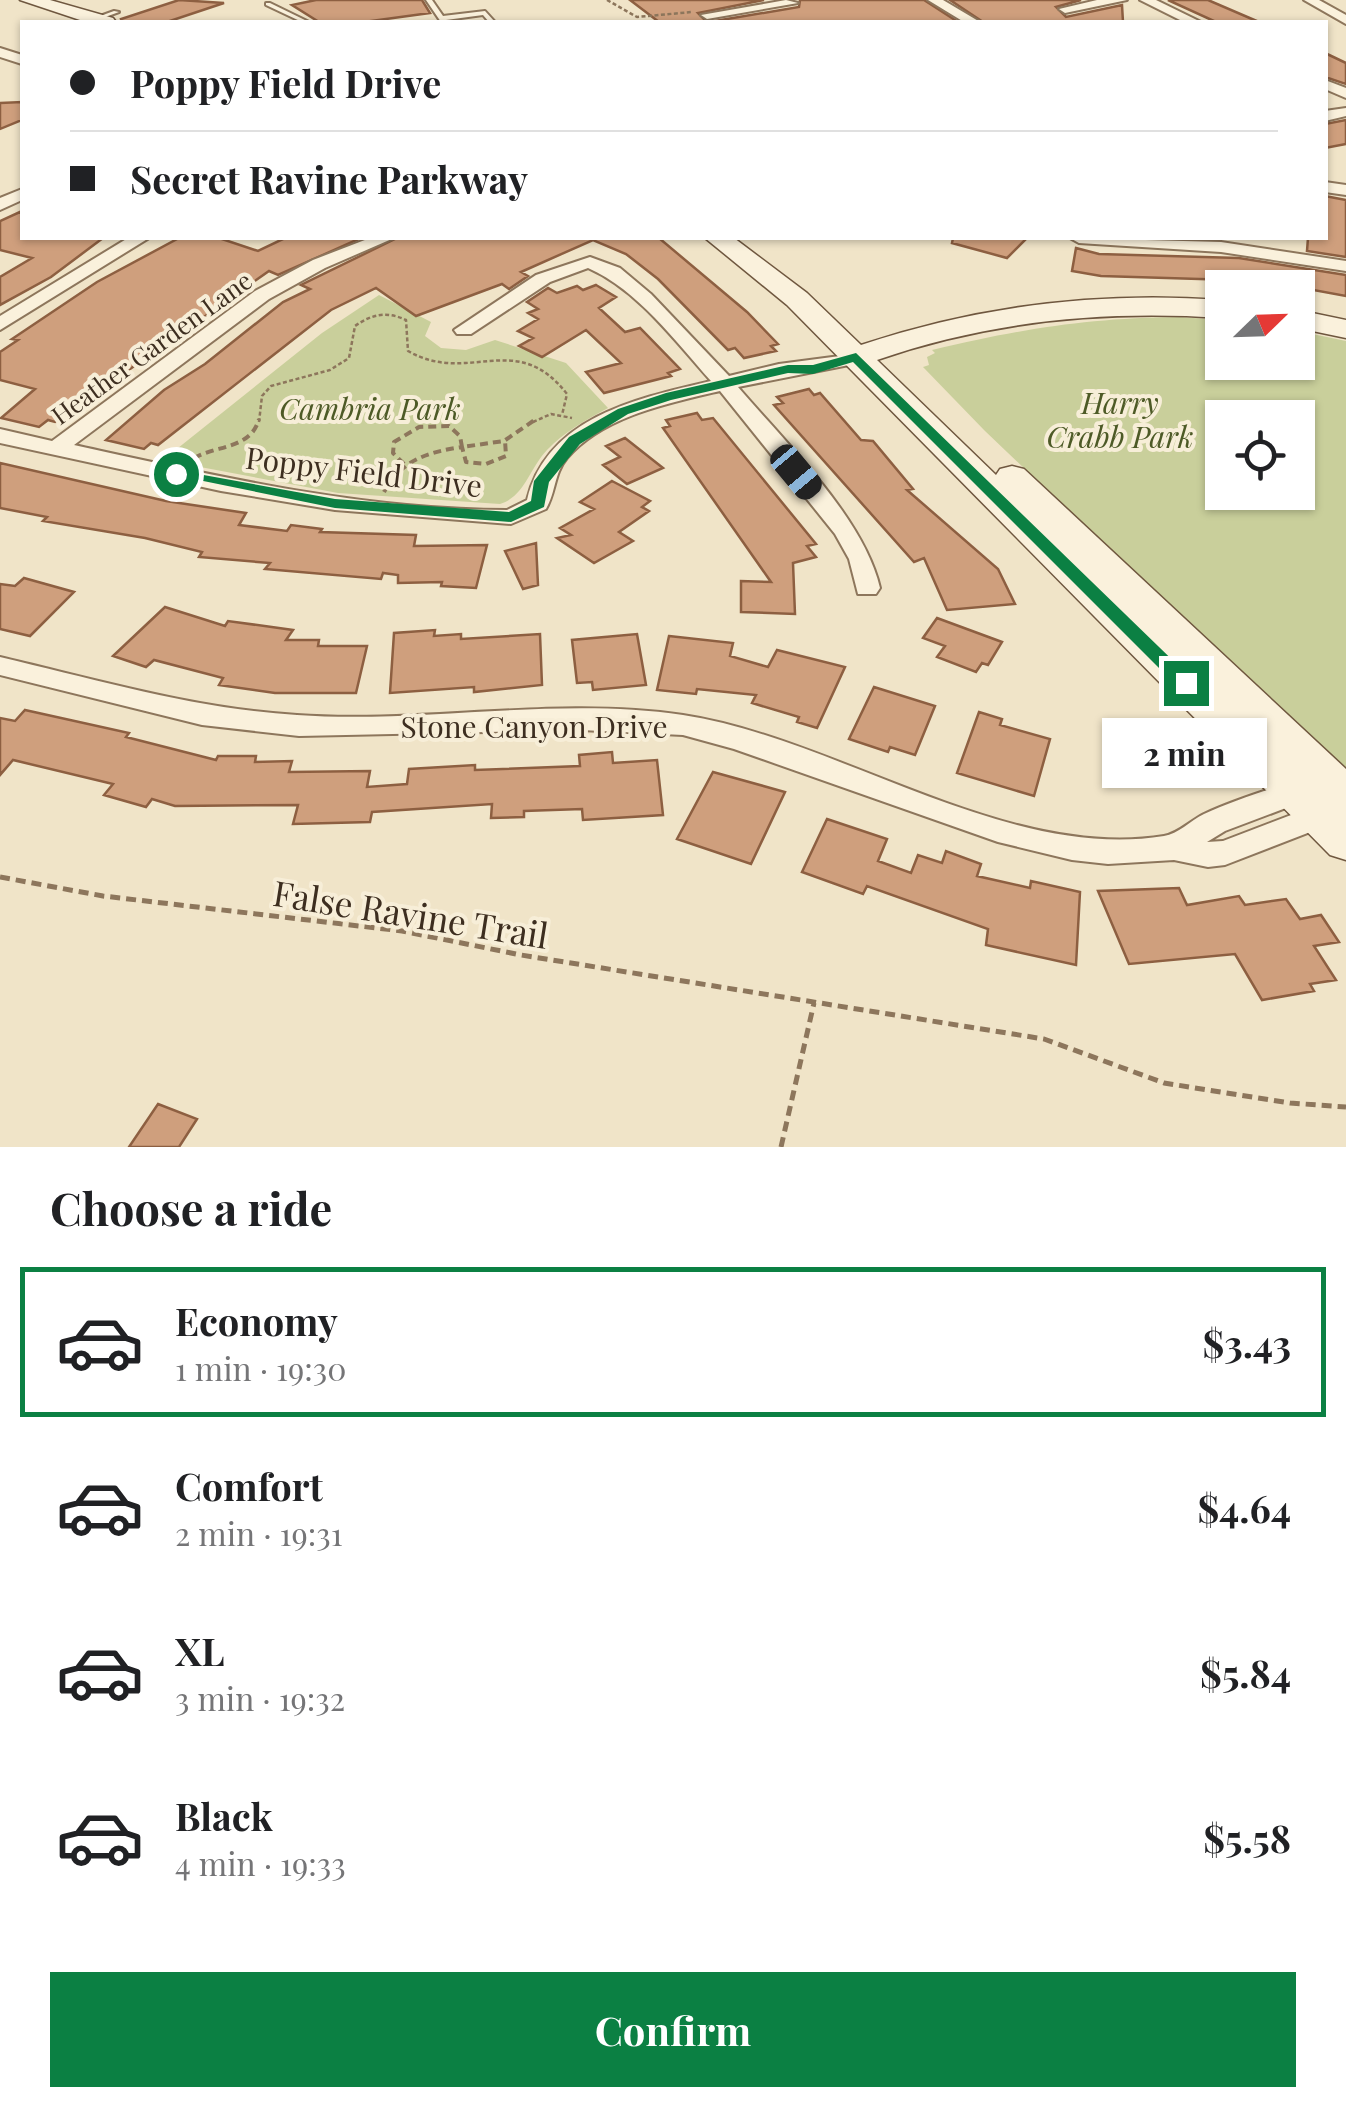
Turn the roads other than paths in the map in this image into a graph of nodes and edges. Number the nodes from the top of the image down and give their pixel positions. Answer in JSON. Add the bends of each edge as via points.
{"nodes":[{"id":1,"x":30,"y":0,"type":"edge"},
{"id":2,"x":278,"y":0,"type":"edge"},
{"id":3,"x":429,"y":0,"type":"edge"},
{"id":4,"x":688,"y":0,"type":"edge"},
{"id":5,"x":934,"y":0,"type":"edge"},
{"id":6,"x":1120,"y":0,"type":"edge"},
{"id":7,"x":1146,"y":0,"type":"edge"},
{"id":8,"x":1310,"y":0,"type":"edge"},
{"id":9,"x":0,"y":1,"type":"edge"},
{"id":10,"x":792,"y":3,"type":"dead end"},
{"id":11,"x":1065,"y":8,"type":"dead end"},
{"id":12,"x":708,"y":16,"type":"edge"},
{"id":13,"x":106,"y":18,"type":"edge"},
{"id":14,"x":65,"y":20,"type":"edge"},
{"id":15,"x":302,"y":20,"type":"edge"},
{"id":16,"x":444,"y":20,"type":"edge"},
{"id":17,"x":490,"y":20,"type":"edge"},
{"id":18,"x":970,"y":20,"type":"edge"},
{"id":19,"x":1190,"y":20,"type":"edge"},
{"id":20,"x":1346,"y":20,"type":"edge"},
{"id":21,"x":137,"y":240,"type":"edge"},
{"id":22,"x":380,"y":240,"type":"edge"},
{"id":23,"x":721,"y":240,"type":"edge"},
{"id":24,"x":753,"y":240,"type":"edge"},
{"id":25,"x":1111,"y":240,"type":"edge"},
{"id":26,"x":1346,"y":266,"type":"edge"},
{"id":27,"x":1205,"y":308,"type":"edge"},
{"id":28,"x":0,"y":324,"type":"edge"},
{"id":29,"x":1315,"y":324,"type":"edge"},
{"id":30,"x":464,"y":330,"type":"dead end"},
{"id":31,"x":1346,"y":330,"type":"edge"},
{"id":32,"x":861,"y":352,"type":"junction"},
{"id":33,"x":722,"y":384,"type":"junction"},
{"id":34,"x":0,"y":436,"type":"edge"},
{"id":35,"x":56,"y":448,"type":"junction"},
{"id":36,"x":867,"y":588,"type":"dead end"},
{"id":37,"x":0,"y":666,"type":"edge"},
{"id":38,"x":1327,"y":812,"type":"edge"},
{"id":39,"x":1226,"y":818,"type":"junction"},
{"id":40,"x":1250,"y":844,"type":"junction"},
{"id":41,"x":1174,"y":848,"type":"junction"}],
"edges":[{"from":1,"to":13,"type":"main road"},
{"from":2,"to":15,"type":"lane","via":[[268,4]]},
{"from":3,"to":16,"type":"lane"},
{"from":4,"to":12,"type":"street"},
{"from":5,"to":18,"type":"street"},
{"from":6,"to":11,"type":"street"},
{"from":7,"to":19,"type":"street"},
{"from":8,"to":20,"type":"street"},
{"from":9,"to":14,"type":"main road"},
{"from":10,"to":12,"type":"street"},
{"from":16,"to":17,"type":"lane","via":[[485,13]]},
{"from":21,"to":28,"type":"street"},
{"from":22,"to":35,"type":"street","name":"Heather Garden Lane","via":[[262,295]]},
{"from":23,"to":32,"type":"main road"},
{"from":24,"to":32,"type":"main road","via":[[797,272]]},
{"from":25,"to":26,"type":"street","via":[[1221,247]]},
{"from":27,"to":32,"type":"main road","via":[[1065,309]]},
{"from":29,"to":31,"type":"main road"},
{"from":30,"to":33,"type":"street","via":[[517,293],[594,262],[651,302]]},
{"from":32,"to":33,"type":"street","name":"Poppy Field Drive","via":[[813,370]]},
{"from":32,"to":38,"type":"main road"},
{"from":33,"to":35,"type":"street","name":"Poppy Field Drive","via":[[641,404],[591,429],[549,468],[538,504],[511,517],[317,501]]},
{"from":33,"to":36,"type":"street","via":[[845,531]]},
{"from":34,"to":35,"type":"street","name":"Poppy Field Drive"},
{"from":37,"to":41,"type":"street","name":"Stone Canyon Drive","via":[[202,715],[299,726],[582,720],[683,726],[1039,841],[1108,852]]},
{"from":38,"to":39,"type":"street","name":"Stone Canyon Drive"},
{"from":38,"to":40,"type":"street","name":"Stone Canyon Drive"},
{"from":39,"to":40,"type":"street"},
{"from":39,"to":41,"type":"street","name":"Stone Canyon Drive"},
{"from":40,"to":41,"type":"street","name":"Stone Canyon Drive","via":[[1208,855]]}]}
